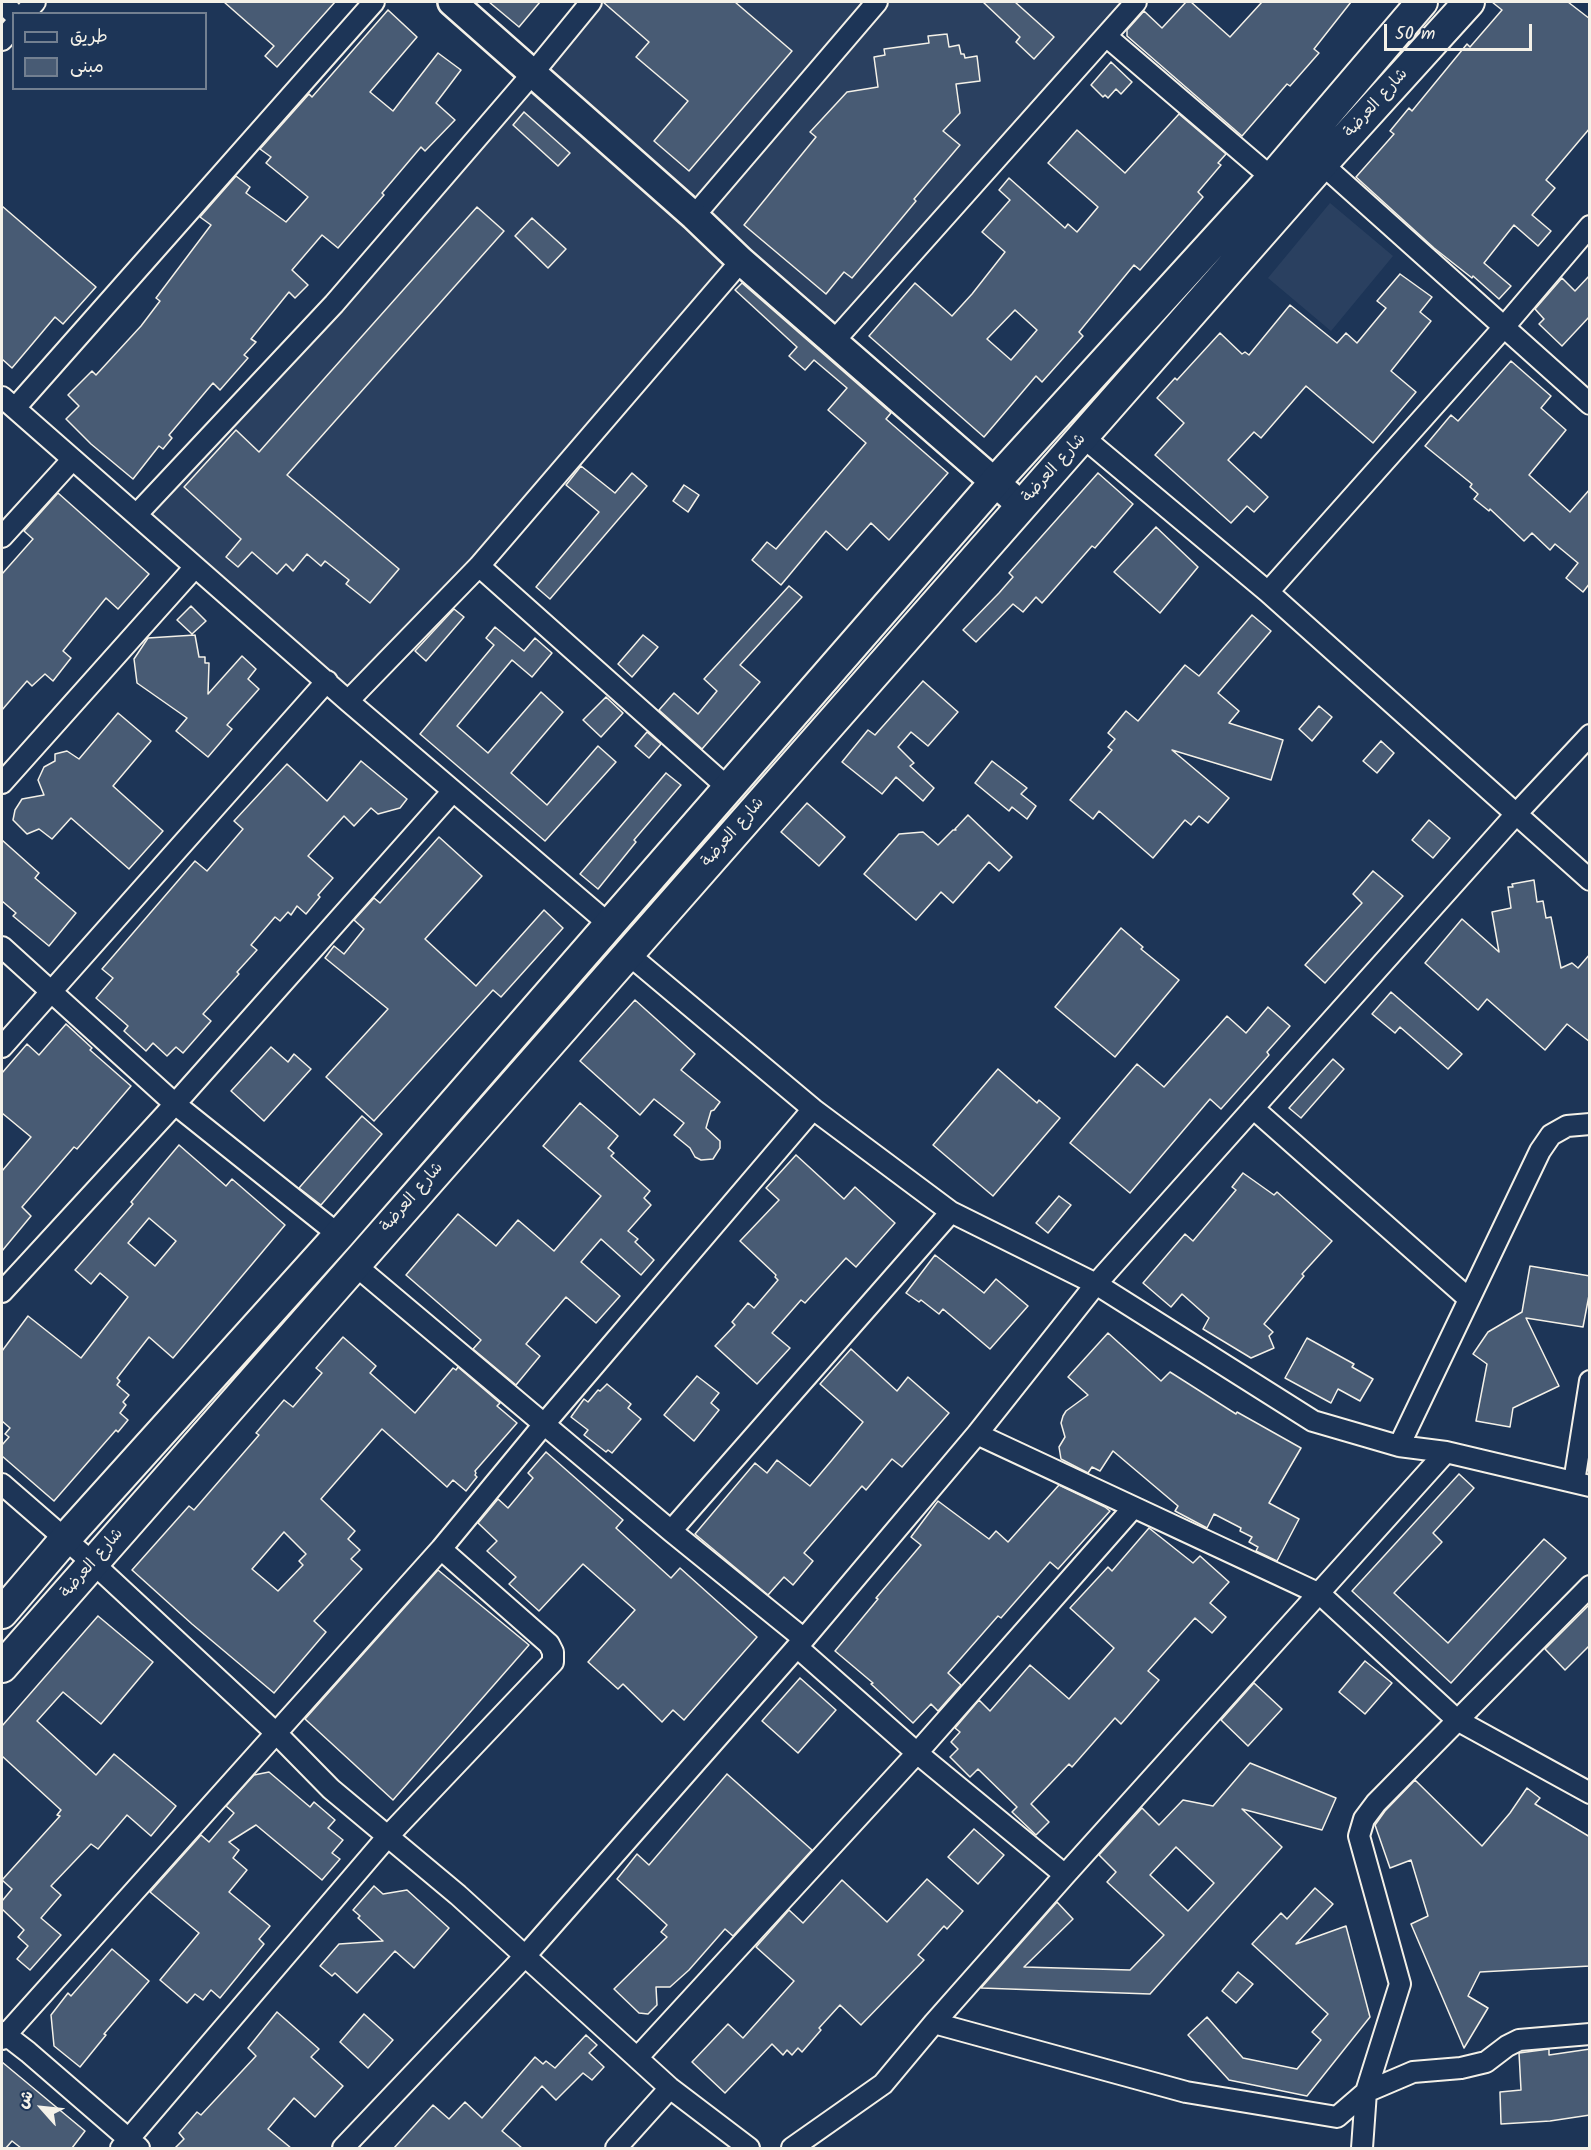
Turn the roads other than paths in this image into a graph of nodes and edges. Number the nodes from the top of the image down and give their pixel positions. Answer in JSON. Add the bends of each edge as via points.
{"nodes":[{"id":1,"x":374,"y":2,"type":"edge"},
{"id":2,"x":452,"y":2,"type":"edge"},
{"id":3,"x":591,"y":2,"type":"edge"},
{"id":4,"x":877,"y":2,"type":"edge"},
{"id":5,"x":1136,"y":2,"type":"edge"},
{"id":6,"x":1422,"y":2,"type":"edge"},
{"id":7,"x":1468,"y":2,"type":"edge"},
{"id":8,"x":12,"y":28,"type":"edge"},
{"id":9,"x":1106,"y":36,"type":"junction"},
{"id":10,"x":2,"y":40,"type":"edge"},
{"id":11,"x":533,"y":73,"type":"junction"},
{"id":12,"x":1322,"y":164,"type":"junction"},
{"id":13,"x":1272,"y":178,"type":"junction"},
{"id":14,"x":694,"y":216,"type":"junction"},
{"id":15,"x":1590,"y":226,"type":"edge"},
{"id":16,"x":741,"y":261,"type":"junction"},
{"id":17,"x":1504,"y":327,"type":"junction"},
{"id":18,"x":834,"y":341,"type":"junction"},
{"id":19,"x":8,"y":403,"type":"edge"},
{"id":20,"x":1590,"y":404,"type":"edge"},
{"id":21,"x":1083,"y":437,"type":"junction"},
{"id":22,"x":72,"y":460,"type":"junction"},
{"id":23,"x":995,"y":482,"type":"junction"},
{"id":24,"x":1022,"y":506,"type":"junction"},
{"id":25,"x":137,"y":514,"type":"junction"},
{"id":26,"x":2,"y":537,"type":"edge"},
{"id":27,"x":478,"y":566,"type":"junction"},
{"id":28,"x":195,"y":567,"type":"junction"},
{"id":29,"x":1268,"y":592,"type":"junction"},
{"id":30,"x":327,"y":681,"type":"junction"},
{"id":31,"x":348,"y":701,"type":"junction"},
{"id":32,"x":1590,"y":735,"type":"edge"},
{"id":33,"x":2,"y":783,"type":"edge"},
{"id":34,"x":727,"y":787,"type":"junction"},
{"id":35,"x":453,"y":791,"type":"junction"},
{"id":36,"x":1516,"y":813,"type":"junction"},
{"id":37,"x":1590,"y":880,"type":"edge"},
{"id":38,"x":610,"y":925,"type":"junction"},
{"id":39,"x":2,"y":947,"type":"edge"},
{"id":40,"x":627,"y":953,"type":"junction"},
{"id":41,"x":51,"y":991,"type":"junction"},
{"id":42,"x":2,"y":1047,"type":"edge"},
{"id":43,"x":175,"y":1104,"type":"junction"},
{"id":44,"x":1253,"y":1108,"type":"junction"},
{"id":45,"x":813,"y":1109,"type":"junction"},
{"id":46,"x":1590,"y":1124,"type":"edge"},
{"id":47,"x":951,"y":1212,"type":"junction"},
{"id":48,"x":339,"y":1235,"type":"junction"},
{"id":49,"x":355,"y":1264,"type":"junction"},
{"id":50,"x":1096,"y":1284,"type":"junction"},
{"id":51,"x":2,"y":1292,"type":"edge"},
{"id":52,"x":1469,"y":1299,"type":"junction"},
{"id":53,"x":244,"y":1341,"type":"junction"},
{"id":54,"x":269,"y":1363,"type":"junction"},
{"id":55,"x":1590,"y":1381,"type":"edge"},
{"id":56,"x":545,"y":1423,"type":"junction"},
{"id":57,"x":977,"y":1434,"type":"junction"},
{"id":58,"x":1399,"y":1446,"type":"junction"},
{"id":59,"x":1446,"y":1452,"type":"junction"},
{"id":60,"x":2,"y":1484,"type":"edge"},
{"id":61,"x":1582,"y":1484,"type":"edge"},
{"id":62,"x":1133,"y":1508,"type":"junction"},
{"id":63,"x":671,"y":1531,"type":"junction"},
{"id":64,"x":66,"y":1538,"type":"junction"},
{"id":65,"x":441,"y":1549,"type":"junction"},
{"id":66,"x":94,"y":1564,"type":"junction"},
{"id":67,"x":1590,"y":1586,"type":"edge"},
{"id":68,"x":1320,"y":1594,"type":"junction"},
{"id":69,"x":2,"y":1613,"type":"edge"},
{"id":70,"x":800,"y":1643,"type":"junction"},
{"id":71,"x":2,"y":1668,"type":"edge"},
{"id":72,"x":1457,"y":1720,"type":"junction"},
{"id":73,"x":276,"y":1733,"type":"junction"},
{"id":74,"x":917,"y":1753,"type":"junction"},
{"id":75,"x":1590,"y":1793,"type":"edge"},
{"id":76,"x":388,"y":1836,"type":"junction"},
{"id":77,"x":1065,"y":1875,"type":"junction"},
{"id":78,"x":526,"y":1955,"type":"junction"},
{"id":79,"x":934,"y":2023,"type":"junction"},
{"id":80,"x":1590,"y":2034,"type":"edge"},
{"id":81,"x":3,"y":2035,"type":"edge"},
{"id":82,"x":637,"y":2058,"type":"junction"},
{"id":83,"x":670,"y":2088,"type":"junction"},
{"id":84,"x":1366,"y":2092,"type":"junction"},
{"id":85,"x":130,"y":2145,"type":"edge"},
{"id":86,"x":343,"y":2148,"type":"edge"},
{"id":87,"x":616,"y":2148,"type":"edge"},
{"id":88,"x":749,"y":2148,"type":"edge"},
{"id":89,"x":792,"y":2148,"type":"edge"},
{"id":90,"x":1362,"y":2148,"type":"edge"}],
"edges":[{"from":1,"to":19,"type":"street"},
{"from":2,"to":11,"type":"street"},
{"from":3,"to":11,"type":"street"},
{"from":4,"to":14,"type":"street"},
{"from":5,"to":9,"type":"street"},
{"from":6,"to":13,"type":"main road","name":"شارع العرضة"},
{"from":7,"to":12,"type":"main road","name":"شارع العرضة"},
{"from":8,"to":10,"type":"street"},
{"from":9,"to":13,"type":"street"},
{"from":9,"to":18,"type":"street"},
{"from":11,"to":14,"type":"street"},
{"from":11,"to":25,"type":"street","via":[[334,304]]},
{"from":12,"to":17,"type":"street"},
{"from":12,"to":21,"type":"main road","name":"شارع العرضة"},
{"from":13,"to":23,"type":"main road","name":"شارع العرضة"},
{"from":14,"to":16,"type":"street"},
{"from":15,"to":17,"type":"street"},
{"from":16,"to":18,"type":"street"},
{"from":16,"to":27,"type":"street"},
{"from":17,"to":20,"type":"street"},
{"from":17,"to":29,"type":"street"},
{"from":18,"to":23,"type":"street"},
{"from":19,"to":22,"type":"street"},
{"from":21,"to":24,"type":"main road","name":"شارع العرضة"},
{"from":21,"to":29,"type":"street"},
{"from":22,"to":25,"type":"street"},
{"from":22,"to":26,"type":"street"},
{"from":23,"to":24,"type":"street"},
{"from":23,"to":34,"type":"main road","name":"شارع العرضة"},
{"from":24,"to":40,"type":"main road","name":"شارع العرضة"},
{"from":25,"to":28,"type":"street"},
{"from":27,"to":31,"type":"street"},
{"from":27,"to":34,"type":"street"},
{"from":28,"to":30,"type":"street"},
{"from":28,"to":33,"type":"street"},
{"from":29,"to":36,"type":"street"},
{"from":30,"to":31,"type":"street"},
{"from":30,"to":41,"type":"street"},
{"from":31,"to":35,"type":"street"},
{"from":32,"to":36,"type":"street"},
{"from":34,"to":38,"type":"main road","name":"شارع العرضة"},
{"from":35,"to":38,"type":"street"},
{"from":35,"to":43,"type":"street"},
{"from":36,"to":37,"type":"street"},
{"from":36,"to":44,"type":"street"},
{"from":38,"to":48,"type":"main road","name":"شارع العرضة"},
{"from":39,"to":41,"type":"street"},
{"from":40,"to":45,"type":"street"},
{"from":40,"to":49,"type":"main road","name":"شارع العرضة"},
{"from":41,"to":42,"type":"street"},
{"from":41,"to":43,"type":"street"},
{"from":43,"to":48,"type":"street"},
{"from":43,"to":51,"type":"street"},
{"from":44,"to":50,"type":"street"},
{"from":44,"to":52,"type":"street"},
{"from":45,"to":47,"type":"street"},
{"from":45,"to":56,"type":"street"},
{"from":46,"to":52,"type":"street","via":[[1567,1126],[1551,1136],[1540,1151]]},
{"from":47,"to":50,"type":"street"},
{"from":47,"to":63,"type":"street"},
{"from":48,"to":53,"type":"main road","name":"شارع العرضة"},
{"from":49,"to":54,"type":"main road","name":"شارع العرضة"},
{"from":49,"to":56,"type":"street"},
{"from":50,"to":57,"type":"street"},
{"from":50,"to":58,"type":"street","via":[[1313,1421]]},
{"from":52,"to":58,"type":"street"},
{"from":53,"to":54,"type":"main road"},
{"from":53,"to":64,"type":"main road","name":"شارع العرضة"},
{"from":54,"to":66,"type":"main road","name":"شارع العرضة"},
{"from":55,"to":61,"type":"street"},
{"from":56,"to":63,"type":"street"},
{"from":56,"to":65,"type":"street"},
{"from":57,"to":62,"type":"street"},
{"from":57,"to":70,"type":"street"},
{"from":58,"to":59,"type":"street"},
{"from":59,"to":61,"type":"street"},
{"from":59,"to":68,"type":"street"},
{"from":60,"to":64,"type":"street"},
{"from":62,"to":68,"type":"street"},
{"from":62,"to":74,"type":"street"},
{"from":63,"to":70,"type":"street"},
{"from":64,"to":66,"type":"street"},
{"from":64,"to":69,"type":"main road","name":"شارع العرضة"},
{"from":65,"to":73,"type":"street"},
{"from":65,"to":76,"type":"street","via":[[549,1644],[553,1662]]},
{"from":66,"to":71,"type":"main road","name":"شارع العرضة"},
{"from":66,"to":73,"type":"street"},
{"from":67,"to":72,"type":"street"},
{"from":68,"to":72,"type":"street"},
{"from":68,"to":77,"type":"street"},
{"from":70,"to":74,"type":"street"},
{"from":70,"to":78,"type":"street"},
{"from":72,"to":75,"type":"street"},
{"from":72,"to":84,"type":"street","via":[[1376,1803],[1364,1819],[1359,1836],[1400,1984]]},
{"from":73,"to":76,"type":"street","via":[[331,1789]]},
{"from":73,"to":81,"type":"street"},
{"from":74,"to":77,"type":"street"},
{"from":74,"to":82,"type":"street"},
{"from":76,"to":78,"type":"street"},
{"from":76,"to":85,"type":"street"},
{"from":77,"to":79,"type":"street"},
{"from":78,"to":82,"type":"street"},
{"from":78,"to":86,"type":"street"},
{"from":79,"to":84,"type":"street","via":[[1186,2092],[1337,2117]]},
{"from":79,"to":89,"type":"street","via":[[883,2084]]},
{"from":80,"to":84,"type":"street","via":[[1519,2040],[1486,2062],[1413,2072]]},
{"from":81,"to":85,"type":"street","via":[[22,2047]]},
{"from":82,"to":83,"type":"street"},
{"from":83,"to":87,"type":"street"},
{"from":83,"to":88,"type":"street"},
{"from":84,"to":90,"type":"street"}]}
